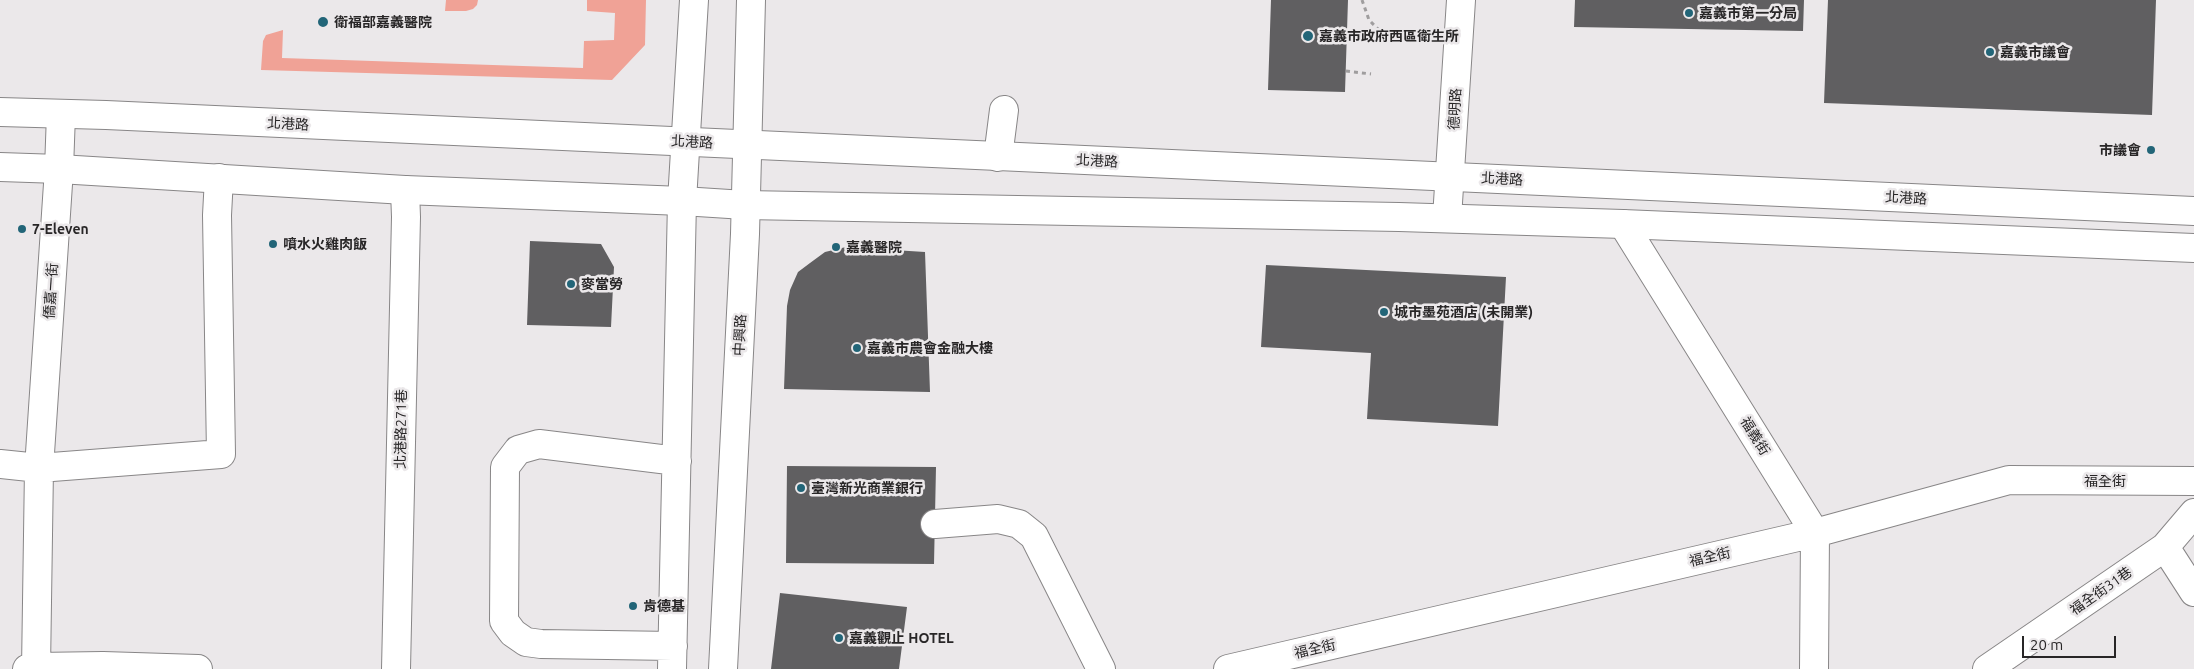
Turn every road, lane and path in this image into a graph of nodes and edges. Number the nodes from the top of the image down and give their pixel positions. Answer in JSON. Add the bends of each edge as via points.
{"nodes":[{"id":1,"x":694,"y":0,"type":"edge"},
{"id":2,"x":751,"y":0,"type":"edge"},
{"id":3,"x":1362,"y":0,"type":"edge"},
{"id":4,"x":1461,"y":0,"type":"edge"},
{"id":5,"x":1405,"y":38,"type":"dead end"},
{"id":6,"x":1346,"y":71,"type":"dead end"},
{"id":7,"x":1371,"y":74,"type":"dead end"},
{"id":8,"x":1004,"y":110,"type":"dead end"},
{"id":9,"x":0,"y":112,"type":"edge"},
{"id":10,"x":61,"y":114,"type":"junction"},
{"id":11,"x":685,"y":142,"type":"junction"},
{"id":12,"x":749,"y":145,"type":"junction"},
{"id":13,"x":998,"y":157,"type":"junction"},
{"id":14,"x":0,"y":167,"type":"edge"},
{"id":15,"x":59,"y":169,"type":"junction"},
{"id":16,"x":1449,"y":177,"type":"junction"},
{"id":17,"x":220,"y":178,"type":"junction"},
{"id":18,"x":404,"y":190,"type":"junction"},
{"id":19,"x":682,"y":201,"type":"junction"},
{"id":20,"x":746,"y":205,"type":"junction"},
{"id":21,"x":2194,"y":211,"type":"edge"},
{"id":22,"x":1447,"y":218,"type":"junction"},
{"id":23,"x":1623,"y":224,"type":"junction"},
{"id":24,"x":2194,"y":248,"type":"edge"},
{"id":25,"x":677,"y":461,"type":"junction"},
{"id":26,"x":0,"y":464,"type":"edge"},
{"id":27,"x":39,"y":468,"type":"junction"},
{"id":28,"x":2194,"y":481,"type":"edge"},
{"id":29,"x":2194,"y":513,"type":"edge"},
{"id":30,"x":935,"y":524,"type":"dead end"},
{"id":31,"x":1815,"y":533,"type":"junction"},
{"id":32,"x":2165,"y":547,"type":"junction"},
{"id":33,"x":2194,"y":592,"type":"edge"},
{"id":34,"x":673,"y":658,"type":"edge"},
{"id":35,"x":33,"y":668,"type":"edge"},
{"id":36,"x":198,"y":668,"type":"edge"},
{"id":37,"x":1809,"y":668,"type":"edge"},
{"id":38,"x":396,"y":669,"type":"edge"},
{"id":39,"x":723,"y":669,"type":"edge"},
{"id":40,"x":1101,"y":669,"type":"edge"},
{"id":41,"x":1228,"y":669,"type":"edge"},
{"id":42,"x":1987,"y":669,"type":"edge"}],
"edges":[{"from":1,"to":11,"type":"main road"},
{"from":2,"to":12,"type":"main road","name":"中興路"},
{"from":3,"to":5,"type":"path","via":[[1369,20],[1379,30]]},
{"from":4,"to":16,"type":"main road","name":"德明路"},
{"from":6,"to":7,"type":"path"},
{"from":8,"to":13,"type":"main road"},
{"from":9,"to":10,"type":"main road","name":"北港路"},
{"from":10,"to":11,"type":"main road","name":"北港路"},
{"from":10,"to":15,"type":"main road","name":"僑嘉一街"},
{"from":11,"to":12,"type":"main road","name":"北港路"},
{"from":11,"to":19,"type":"main road"},
{"from":12,"to":13,"type":"main road","name":"北港路"},
{"from":12,"to":20,"type":"main road","name":"中興路"},
{"from":13,"to":16,"type":"main road","name":"北港路"},
{"from":14,"to":15,"type":"main road"},
{"from":15,"to":17,"type":"main road"},
{"from":15,"to":27,"type":"main road","name":"僑嘉一街"},
{"from":16,"to":21,"type":"main road","name":"北港路"},
{"from":16,"to":22,"type":"main road","name":"德明路"},
{"from":17,"to":18,"type":"main road"},
{"from":17,"to":27,"type":"main road","via":[[217,215],[221,454]]},
{"from":18,"to":19,"type":"main road"},
{"from":18,"to":38,"type":"main road","name":"北港路271巷"},
{"from":19,"to":20,"type":"main road"},
{"from":19,"to":25,"type":"main road"},
{"from":20,"to":22,"type":"main road"},
{"from":20,"to":39,"type":"main road","name":"中興路"},
{"from":22,"to":23,"type":"main road"},
{"from":23,"to":24,"type":"main road"},
{"from":23,"to":31,"type":"main road","name":"福義街"},
{"from":25,"to":34,"type":"main road"},
{"from":25,"to":34,"type":"main road","via":[[539,444],[518,450],[505,467],[504,621],[513,633],[526,642]]},
{"from":26,"to":27,"type":"main road"},
{"from":27,"to":35,"type":"main road","name":"僑嘉一街"},
{"from":28,"to":31,"type":"main road","name":"福全街","via":[[2009,480]]},
{"from":29,"to":32,"type":"main road","name":"福全街31巷"},
{"from":30,"to":40,"type":"main road","via":[[998,519],[1019,524],[1034,536]]},
{"from":31,"to":37,"type":"main road"},
{"from":31,"to":41,"type":"main road","name":"福全街"},
{"from":32,"to":33,"type":"main road"},
{"from":32,"to":42,"type":"main road","name":"福全街31巷"},
{"from":35,"to":36,"type":"main road"}]}
